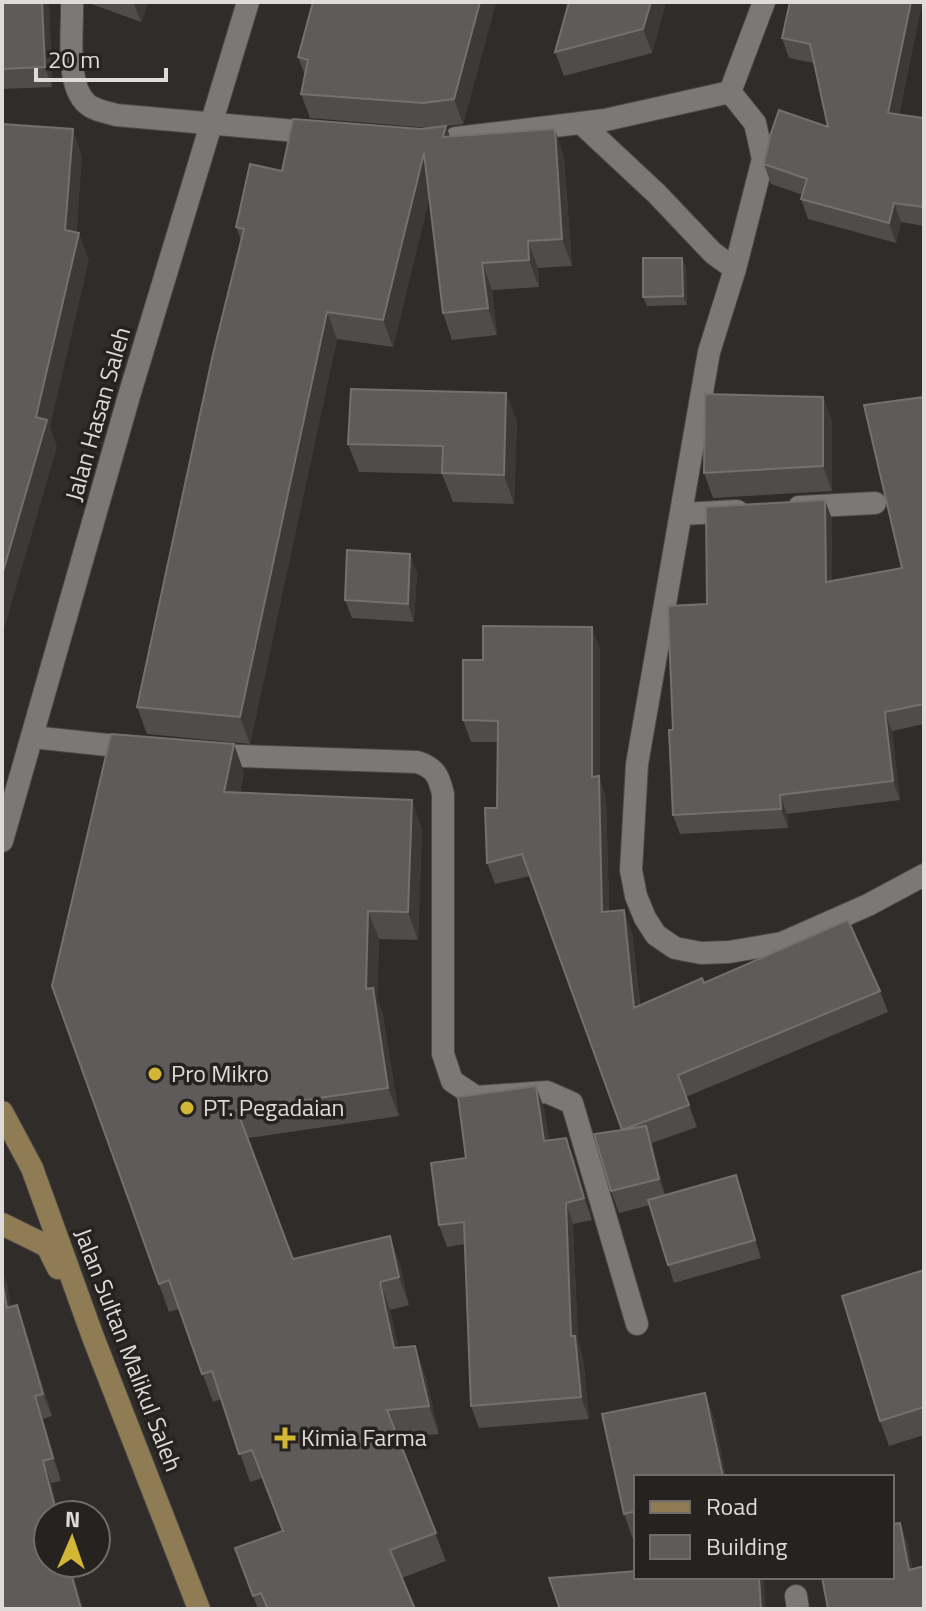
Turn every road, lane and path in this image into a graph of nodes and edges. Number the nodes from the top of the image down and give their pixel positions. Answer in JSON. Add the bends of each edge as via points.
{"nodes":[{"id":1,"x":72,"y":2,"type":"edge"},
{"id":2,"x":248,"y":2,"type":"edge"},
{"id":3,"x":764,"y":2,"type":"edge"},
{"id":4,"x":730,"y":92,"type":"junction"},
{"id":5,"x":581,"y":123,"type":"junction"},
{"id":6,"x":212,"y":125,"type":"junction"},
{"id":7,"x":338,"y":135,"type":"edge"},
{"id":8,"x":432,"y":142,"type":"edge"},
{"id":9,"x":735,"y":269,"type":"junction"},
{"id":10,"x":875,"y":503,"type":"dead end"},
{"id":11,"x":682,"y":514,"type":"junction"},
{"id":12,"x":32,"y":737,"type":"junction"},
{"id":13,"x":151,"y":749,"type":"edge"},
{"id":14,"x":181,"y":752,"type":"edge"},
{"id":15,"x":2,"y":841,"type":"edge"},
{"id":16,"x":924,"y":875,"type":"edge"},
{"id":17,"x":2,"y":1112,"type":"edge"},
{"id":18,"x":2,"y":1224,"type":"edge"},
{"id":19,"x":637,"y":1324,"type":"dead end"},
{"id":20,"x":93,"y":1337,"type":"junction"},
{"id":21,"x":199,"y":1609,"type":"edge"}],
"edges":[{"from":1,"to":6,"type":"street","via":[[73,85],[85,102],[116,115]]},
{"from":2,"to":6,"type":"street","name":"Jalan Hasan Saleh"},
{"from":3,"to":4,"type":"street"},
{"from":4,"to":5,"type":"street"},
{"from":4,"to":9,"type":"street","via":[[755,123],[763,159]]},
{"from":5,"to":8,"type":"street"},
{"from":5,"to":9,"type":"street"},
{"from":6,"to":7,"type":"street"},
{"from":6,"to":12,"type":"street","name":"Jalan Hasan Saleh"},
{"from":9,"to":11,"type":"street","via":[[709,352]]},
{"from":10,"to":11,"type":"street"},
{"from":11,"to":16,"type":"street","via":[[637,764],[631,870],[650,927],[675,948],[701,953],[782,943]]},
{"from":12,"to":13,"type":"street"},
{"from":12,"to":15,"type":"street","name":"Jalan Hasan Saleh"},
{"from":14,"to":19,"type":"street","via":[[430,766],[443,794],[443,1054],[452,1081],[476,1097],[547,1092],[572,1103]]},
{"from":17,"to":20,"type":"main road","name":"Jalan Sultan Malikul Saleh","via":[[32,1168]]},
{"from":18,"to":20,"type":"main road","via":[[47,1246]]},
{"from":20,"to":21,"type":"main road","name":"Jalan Sultan Malikul Saleh"}]}
